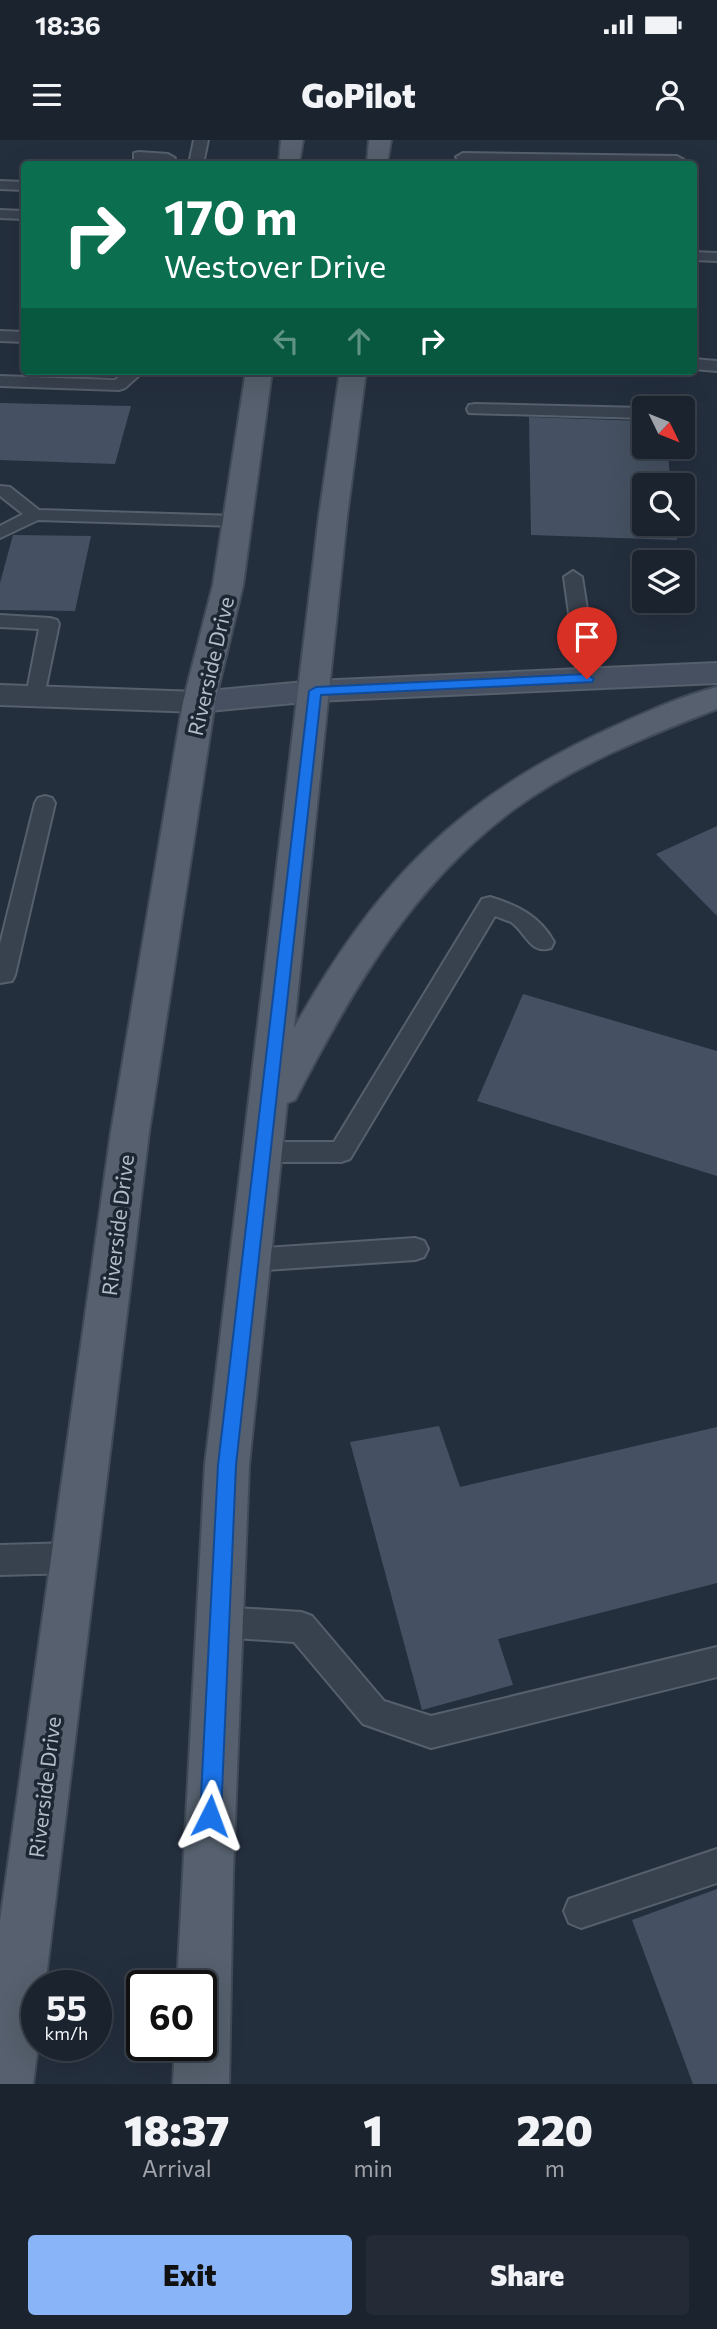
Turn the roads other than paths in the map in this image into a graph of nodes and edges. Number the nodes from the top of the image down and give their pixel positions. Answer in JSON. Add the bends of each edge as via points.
{"nodes":[{"id":1,"x":199,"y":140,"type":"edge"},
{"id":2,"x":292,"y":140,"type":"edge"},
{"id":3,"x":380,"y":140,"type":"edge"},
{"id":4,"x":456,"y":140,"type":"edge"},
{"id":5,"x":643,"y":148,"type":"dead end"},
{"id":6,"x":139,"y":156,"type":"dead end"},
{"id":7,"x":492,"y":157,"type":"junction"},
{"id":8,"x":676,"y":158,"type":"edge"},
{"id":9,"x":168,"y":161,"type":"edge"},
{"id":10,"x":196,"y":161,"type":"edge"},
{"id":11,"x":289,"y":161,"type":"edge"},
{"id":12,"x":377,"y":161,"type":"edge"},
{"id":13,"x":463,"y":161,"type":"edge"},
{"id":14,"x":0,"y":185,"type":"edge"},
{"id":15,"x":21,"y":186,"type":"edge"},
{"id":16,"x":0,"y":214,"type":"edge"},
{"id":17,"x":21,"y":215,"type":"edge"},
{"id":18,"x":697,"y":256,"type":"edge"},
{"id":19,"x":717,"y":257,"type":"edge"},
{"id":20,"x":0,"y":337,"type":"edge"},
{"id":21,"x":21,"y":337,"type":"edge"},
{"id":22,"x":697,"y":365,"type":"edge"},
{"id":23,"x":717,"y":366,"type":"edge"},
{"id":24,"x":131,"y":375,"type":"edge"},
{"id":25,"x":258,"y":375,"type":"edge"},
{"id":26,"x":352,"y":375,"type":"edge"},
{"id":27,"x":0,"y":381,"type":"edge"},
{"id":28,"x":475,"y":409,"type":"dead end"},
{"id":29,"x":632,"y":414,"type":"edge"},
{"id":30,"x":0,"y":491,"type":"edge"},
{"id":31,"x":35,"y":515,"type":"junction"},
{"id":32,"x":237,"y":521,"type":"junction"},
{"id":33,"x":0,"y":533,"type":"edge"},
{"id":34,"x":573,"y":577,"type":"dead end"},
{"id":35,"x":0,"y":621,"type":"edge"},
{"id":36,"x":717,"y":673,"type":"edge"},
{"id":37,"x":587,"y":679,"type":"junction"},
{"id":38,"x":316,"y":691,"type":"junction"},
{"id":39,"x":0,"y":695,"type":"edge"},
{"id":40,"x":36,"y":696,"type":"junction"},
{"id":41,"x":717,"y":697,"type":"edge"},
{"id":42,"x":199,"y":702,"type":"junction"},
{"id":43,"x":45,"y":803,"type":"dead end"},
{"id":44,"x":7,"y":934,"type":"edge"},
{"id":45,"x":543,"y":942,"type":"dead end"},
{"id":46,"x":4,"y":975,"type":"dead end"},
{"id":47,"x":265,"y":1135,"type":"junction"},
{"id":48,"x":415,"y":1249,"type":"dead end"},
{"id":49,"x":251,"y":1260,"type":"junction"},
{"id":50,"x":74,"y":1558,"type":"junction"},
{"id":51,"x":0,"y":1560,"type":"edge"},
{"id":52,"x":220,"y":1622,"type":"junction"},
{"id":53,"x":717,"y":1662,"type":"edge"},
{"id":54,"x":717,"y":1866,"type":"edge"},
{"id":55,"x":580,"y":1911,"type":"dead end"},
{"id":56,"x":5,"y":2084,"type":"edge"},
{"id":57,"x":201,"y":2084,"type":"edge"}],
"edges":[{"from":1,"to":10,"type":"lane"},
{"from":2,"to":11,"type":"main road"},
{"from":3,"to":12,"type":"main road"},
{"from":4,"to":13,"type":"lane"},
{"from":5,"to":7,"type":"lane","via":[[631,154],[500,150]]},
{"from":6,"to":9,"type":"lane"},
{"from":7,"to":8,"type":"lane"},
{"from":7,"to":13,"type":"lane"},
{"from":14,"to":15,"type":"lane"},
{"from":16,"to":17,"type":"lane"},
{"from":18,"to":19,"type":"lane"},
{"from":20,"to":21,"type":"lane"},
{"from":22,"to":23,"type":"lane"},
{"from":24,"to":27,"type":"lane","via":[[119,385]]},
{"from":25,"to":32,"type":"main road","name":"Riverside Drive"},
{"from":26,"to":38,"type":"main road"},
{"from":28,"to":29,"type":"lane"},
{"from":30,"to":31,"type":"lane"},
{"from":31,"to":32,"type":"lane"},
{"from":31,"to":33,"type":"lane"},
{"from":32,"to":42,"type":"main road","name":"Riverside Drive","via":[[228,585]]},
{"from":34,"to":37,"type":"lane"},
{"from":35,"to":40,"type":"lane","via":[[50,624]]},
{"from":36,"to":37,"type":"main road"},
{"from":37,"to":38,"type":"main road"},
{"from":38,"to":42,"type":"main road"},
{"from":38,"to":47,"type":"main road"},
{"from":39,"to":40,"type":"street"},
{"from":40,"to":42,"type":"street"},
{"from":41,"to":47,"type":"main road","via":[[576,757],[502,802],[463,833],[405,892],[352,960],[306,1037]]},
{"from":42,"to":50,"type":"main road","name":"Riverside Drive","via":[[130,1132]]},
{"from":43,"to":44,"type":"lane"},
{"from":44,"to":46,"type":"lane"},
{"from":45,"to":47,"type":"lane","via":[[520,917],[490,905],[341,1152]]},
{"from":47,"to":49,"type":"main road"},
{"from":48,"to":49,"type":"lane"},
{"from":49,"to":52,"type":"main road","via":[[227,1465]]},
{"from":50,"to":51,"type":"lane"},
{"from":50,"to":56,"type":"main road","name":"Riverside Drive"},
{"from":52,"to":53,"type":"lane","via":[[301,1627],[374,1713],[431,1732]]},
{"from":52,"to":57,"type":"main road"},
{"from":54,"to":55,"type":"lane"}]}
